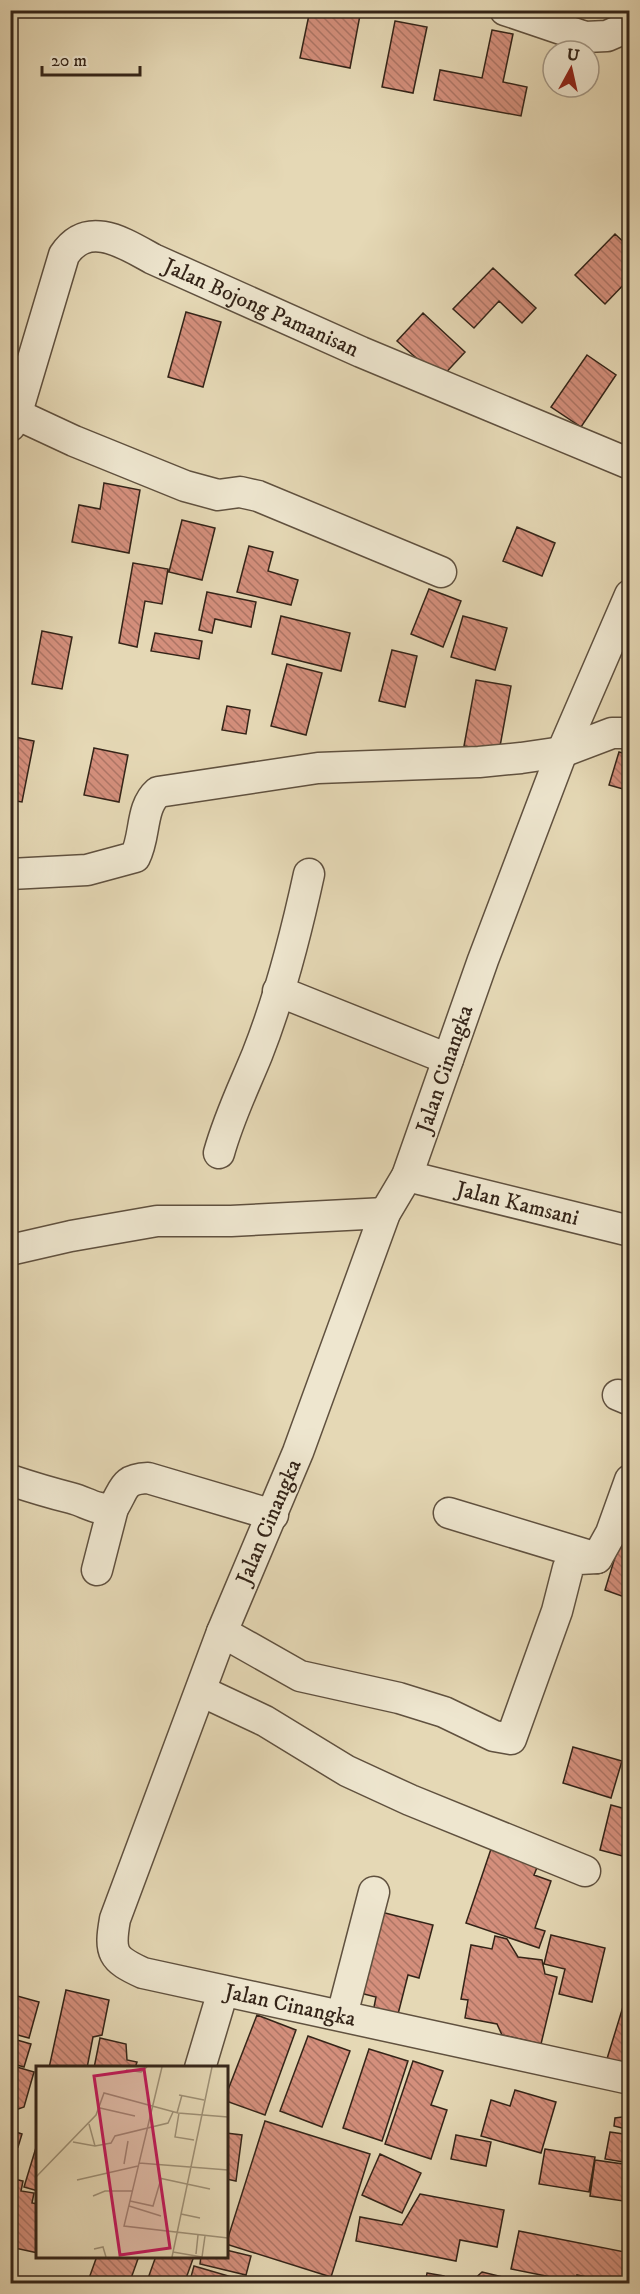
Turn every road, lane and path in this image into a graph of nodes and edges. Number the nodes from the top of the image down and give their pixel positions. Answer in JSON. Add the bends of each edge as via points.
{"nodes":[{"id":1,"x":505,"y":10,"type":"edge"},
{"id":2,"x":630,"y":26,"type":"edge"},
{"id":3,"x":13,"y":420,"type":"edge"},
{"id":4,"x":630,"y":464,"type":"edge"},
{"id":5,"x":441,"y":572,"type":"dead end"},
{"id":6,"x":630,"y":595,"type":"edge"},
{"id":7,"x":630,"y":733,"type":"edge"},
{"id":8,"x":562,"y":752,"type":"junction"},
{"id":9,"x":10,"y":874,"type":"edge"},
{"id":10,"x":309,"y":874,"type":"dead end"},
{"id":11,"x":278,"y":991,"type":"junction"},
{"id":12,"x":448,"y":1059,"type":"junction"},
{"id":13,"x":219,"y":1153,"type":"dead end"},
{"id":14,"x":407,"y":1176,"type":"junction"},
{"id":15,"x":385,"y":1213,"type":"junction"},
{"id":16,"x":630,"y":1231,"type":"edge"},
{"id":17,"x":10,"y":1250,"type":"edge"},
{"id":18,"x":10,"y":1480,"type":"edge"},
{"id":19,"x":630,"y":1480,"type":"edge"},
{"id":20,"x":113,"y":1508,"type":"junction"},
{"id":21,"x":449,"y":1513,"type":"dead end"},
{"id":22,"x":273,"y":1515,"type":"junction"},
{"id":23,"x":597,"y":1558,"type":"junction"},
{"id":24,"x":98,"y":1570,"type":"dead end"},
{"id":25,"x":222,"y":1632,"type":"junction"},
{"id":26,"x":201,"y":1691,"type":"junction"},
{"id":27,"x":585,"y":1871,"type":"dead end"},
{"id":28,"x":374,"y":1892,"type":"dead end"},
{"id":29,"x":223,"y":1991,"type":"junction"},
{"id":30,"x":342,"y":2015,"type":"junction"},
{"id":31,"x":200,"y":2066,"type":"edge"},
{"id":32,"x":630,"y":2079,"type":"edge"}],
"edges":[{"from":1,"to":2,"type":"street","via":[[585,38],[607,36]]},
{"from":3,"to":4,"type":"street","name":"Jalan Bojong Pamanisan","via":[[64,255],[70,245],[85,237],[99,236],[121,242],[361,352]]},
{"from":3,"to":5,"type":"street","via":[[160,477],[218,495],[240,492],[258,496]]},
{"from":6,"to":8,"type":"street","name":"Jalan Cinangka"},
{"from":7,"to":8,"type":"street","via":[[612,733]]},
{"from":8,"to":9,"type":"street","via":[[479,762],[318,768],[158,792],[147,806],[141,847],[135,857],[87,870]]},
{"from":8,"to":12,"type":"street","name":"Jalan Cinangka"},
{"from":10,"to":11,"type":"street"},
{"from":11,"to":12,"type":"street"},
{"from":11,"to":13,"type":"street"},
{"from":12,"to":14,"type":"street","name":"Jalan Cinangka"},
{"from":14,"to":15,"type":"street","name":"Jalan Cinangka"},
{"from":14,"to":16,"type":"street","name":"Jalan Kamsani"},
{"from":15,"to":17,"type":"street","via":[[157,1221]]},
{"from":15,"to":22,"type":"street","name":"Jalan Cinangka"},
{"from":18,"to":20,"type":"street","via":[[102,1510]]},
{"from":19,"to":23,"type":"street","via":[[611,1533]]},
{"from":20,"to":22,"type":"street","via":[[125,1485],[134,1479],[148,1478]]},
{"from":20,"to":24,"type":"street"},
{"from":21,"to":23,"type":"street"},
{"from":22,"to":25,"type":"street","name":"Jalan Cinangka"},
{"from":23,"to":25,"type":"street","via":[[579,1558],[568,1569],[512,1739],[494,1736],[444,1712],[399,1698],[300,1676]]},
{"from":25,"to":26,"type":"street","name":"Jalan Cinangka"},
{"from":26,"to":27,"type":"street","via":[[264,1721],[347,1772]]},
{"from":26,"to":29,"type":"street","name":"Jalan Cinangka","via":[[115,1919],[112,1941],[121,1963],[143,1973]]},
{"from":28,"to":30,"type":"street"},
{"from":29,"to":30,"type":"street","name":"Jalan Cinangka"},
{"from":29,"to":31,"type":"street"},
{"from":30,"to":32,"type":"street","name":"Jalan Cinangka"}]}
